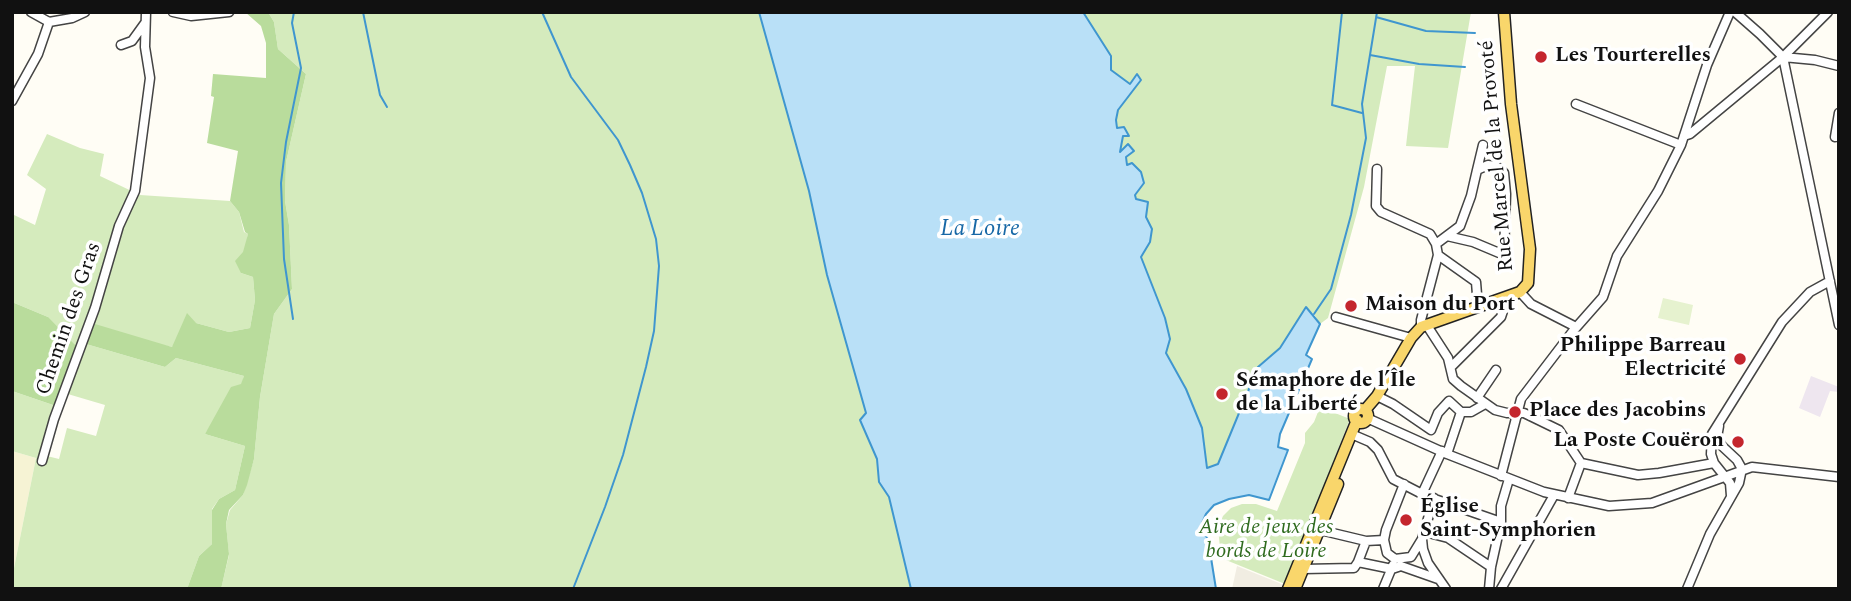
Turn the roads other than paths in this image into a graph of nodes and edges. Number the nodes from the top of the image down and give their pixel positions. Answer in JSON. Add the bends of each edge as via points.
{"nodes":[{"id":1,"x":31,"y":12,"type":"edge"},
{"id":2,"x":85,"y":12,"type":"edge"},
{"id":3,"x":146,"y":12,"type":"edge"},
{"id":4,"x":173,"y":12,"type":"edge"},
{"id":5,"x":229,"y":12,"type":"edge"},
{"id":6,"x":1504,"y":12,"type":"edge"},
{"id":7,"x":1732,"y":12,"type":"edge"},
{"id":8,"x":1828,"y":12,"type":"edge"},
{"id":9,"x":49,"y":22,"type":"junction"},
{"id":10,"x":145,"y":23,"type":"junction"},
{"id":11,"x":121,"y":45,"type":"dead end"},
{"id":12,"x":1783,"y":57,"type":"junction"},
{"id":13,"x":1839,"y":66,"type":"edge"},
{"id":14,"x":12,"y":101,"type":"edge"},
{"id":15,"x":1576,"y":104,"type":"dead end"},
{"id":16,"x":1839,"y":113,"type":"edge"},
{"id":17,"x":1835,"y":137,"type":"dead end"},
{"id":18,"x":1683,"y":140,"type":"junction"},
{"id":19,"x":1483,"y":145,"type":"dead end"},
{"id":20,"x":1377,"y":169,"type":"dead end"},
{"id":21,"x":1477,"y":170,"type":"junction"},
{"id":22,"x":1447,"y":236,"type":"junction"},
{"id":23,"x":1436,"y":244,"type":"junction"},
{"id":24,"x":1438,"y":255,"type":"junction"},
{"id":25,"x":1838,"y":269,"type":"edge"},
{"id":26,"x":1829,"y":276,"type":"junction"},
{"id":27,"x":1520,"y":292,"type":"junction"},
{"id":28,"x":1499,"y":300,"type":"junction"},
{"id":29,"x":1478,"y":307,"type":"junction"},
{"id":30,"x":1336,"y":317,"type":"dead end"},
{"id":31,"x":1426,"y":325,"type":"junction"},
{"id":32,"x":1839,"y":325,"type":"edge"},
{"id":33,"x":1576,"y":327,"type":"junction"},
{"id":34,"x":1409,"y":340,"type":"junction"},
{"id":35,"x":1451,"y":366,"type":"junction"},
{"id":36,"x":1496,"y":370,"type":"dead end"},
{"id":37,"x":1375,"y":398,"type":"junction"},
{"id":38,"x":1478,"y":398,"type":"junction"},
{"id":39,"x":1485,"y":404,"type":"junction"},
{"id":40,"x":1461,"y":411,"type":"junction"},
{"id":41,"x":1516,"y":413,"type":"junction"},
{"id":42,"x":1722,"y":416,"type":"junction"},
{"id":43,"x":1363,"y":418,"type":"junction"},
{"id":44,"x":1356,"y":436,"type":"junction"},
{"id":45,"x":1722,"y":446,"type":"junction"},
{"id":46,"x":1710,"y":449,"type":"junction"},
{"id":47,"x":1445,"y":453,"type":"junction"},
{"id":48,"x":43,"y":461,"type":"dead end"},
{"id":49,"x":1581,"y":463,"type":"junction"},
{"id":50,"x":1714,"y":463,"type":"junction"},
{"id":51,"x":1742,"y":469,"type":"junction"},
{"id":52,"x":1726,"y":475,"type":"junction"},
{"id":53,"x":1505,"y":477,"type":"junction"},
{"id":54,"x":1837,"y":478,"type":"edge"},
{"id":55,"x":1404,"y":484,"type":"junction"},
{"id":56,"x":1554,"y":495,"type":"junction"},
{"id":57,"x":1427,"y":496,"type":"junction"},
{"id":58,"x":1731,"y":496,"type":"junction"},
{"id":59,"x":1568,"y":498,"type":"junction"},
{"id":60,"x":1502,"y":522,"type":"junction"},
{"id":61,"x":1320,"y":530,"type":"junction"},
{"id":62,"x":1424,"y":535,"type":"junction"},
{"id":63,"x":1384,"y":540,"type":"junction"},
{"id":64,"x":1366,"y":541,"type":"junction"},
{"id":65,"x":1395,"y":559,"type":"junction"},
{"id":66,"x":1358,"y":562,"type":"junction"},
{"id":67,"x":1491,"y":567,"type":"junction"},
{"id":68,"x":1303,"y":569,"type":"junction"},
{"id":69,"x":1392,"y":569,"type":"junction"},
{"id":70,"x":1438,"y":579,"type":"junction"},
{"id":71,"x":1288,"y":589,"type":"edge"},
{"id":72,"x":1295,"y":589,"type":"edge"},
{"id":73,"x":1383,"y":589,"type":"edge"},
{"id":74,"x":1446,"y":589,"type":"edge"},
{"id":75,"x":1489,"y":589,"type":"edge"},
{"id":76,"x":1502,"y":589,"type":"edge"},
{"id":77,"x":1687,"y":589,"type":"edge"}],
"edges":[{"from":1,"to":9,"type":"street"},
{"from":2,"to":9,"type":"street"},
{"from":3,"to":10,"type":"street","name":"Chemin des Gras"},
{"from":4,"to":5,"type":"street","via":[[191,16]]},
{"from":6,"to":27,"type":"main road","name":"Rue Marcel de la Provoté","via":[[1530,250],[1528,283]]},
{"from":7,"to":12,"type":"street"},
{"from":7,"to":18,"type":"street","via":[[1707,65]]},
{"from":8,"to":12,"type":"street"},
{"from":9,"to":14,"type":"street","via":[[38,54]]},
{"from":10,"to":11,"type":"street","via":[[132,41]]},
{"from":10,"to":48,"type":"street","name":"Chemin des Gras","via":[[150,78],[135,191],[119,226]]},
{"from":12,"to":13,"type":"street"},
{"from":12,"to":18,"type":"street"},
{"from":12,"to":26,"type":"street"},
{"from":15,"to":18,"type":"street"},
{"from":16,"to":17,"type":"street"},
{"from":18,"to":33,"type":"street","via":[[1617,256],[1602,297]]},
{"from":19,"to":21,"type":"street"},
{"from":20,"to":23,"type":"street","via":[[1381,212],[1430,234]]},
{"from":21,"to":22,"type":"street","via":[[1460,226]]},
{"from":21,"to":22,"type":"street","via":[[1488,165],[1504,173],[1504,255]]},
{"from":22,"to":23,"type":"street"},
{"from":23,"to":24,"type":"street"},
{"from":24,"to":29,"type":"street","via":[[1476,282]]},
{"from":24,"to":31,"type":"street","via":[[1421,320]]},
{"from":25,"to":26,"type":"street"},
{"from":26,"to":32,"type":"street"},
{"from":26,"to":42,"type":"street","via":[[1782,322]]},
{"from":27,"to":28,"type":"main road"},
{"from":27,"to":33,"type":"street","via":[[1531,304]]},
{"from":28,"to":29,"type":"main road"},
{"from":28,"to":35,"type":"street","via":[[1501,317]]},
{"from":29,"to":31,"type":"main road"},
{"from":30,"to":34,"type":"street"},
{"from":31,"to":34,"type":"main road"},
{"from":31,"to":35,"type":"street"},
{"from":33,"to":41,"type":"street","via":[[1522,396]]},
{"from":34,"to":37,"type":"main road"},
{"from":35,"to":38,"type":"street","via":[[1452,379]]},
{"from":36,"to":38,"type":"street"},
{"from":37,"to":40,"type":"street","via":[[1393,404],[1431,430],[1449,401]]},
{"from":37,"to":43,"type":"main road"},
{"from":38,"to":39,"type":"street"},
{"from":39,"to":40,"type":"street","via":[[1471,412]]},
{"from":39,"to":41,"type":"street"},
{"from":40,"to":47,"type":"street"},
{"from":41,"to":49,"type":"street","via":[[1559,430]]},
{"from":41,"to":53,"type":"street"},
{"from":42,"to":45,"type":"street","via":[[1717,437]]},
{"from":42,"to":46,"type":"street","via":[[1712,433]]},
{"from":43,"to":44,"type":"main road"},
{"from":43,"to":47,"type":"street"},
{"from":43,"to":71,"type":"main road"},
{"from":44,"to":55,"type":"street","via":[[1374,446],[1393,479]]},
{"from":44,"to":61,"type":"main road"},
{"from":45,"to":46,"type":"street"},
{"from":45,"to":51,"type":"street"},
{"from":46,"to":50,"type":"street"},
{"from":47,"to":53,"type":"street"},
{"from":47,"to":57,"type":"street"},
{"from":49,"to":50,"type":"street","via":[[1638,475]]},
{"from":49,"to":59,"type":"street"},
{"from":50,"to":52,"type":"street"},
{"from":51,"to":52,"type":"street"},
{"from":51,"to":54,"type":"street"},
{"from":51,"to":58,"type":"street"},
{"from":52,"to":58,"type":"street"},
{"from":52,"to":59,"type":"street","via":[[1652,503],[1609,506]]},
{"from":53,"to":56,"type":"street"},
{"from":53,"to":60,"type":"street"},
{"from":55,"to":57,"type":"street"},
{"from":55,"to":63,"type":"street"},
{"from":56,"to":59,"type":"street"},
{"from":56,"to":76,"type":"street"},
{"from":57,"to":60,"type":"street"},
{"from":57,"to":62,"type":"street"},
{"from":58,"to":77,"type":"street"},
{"from":60,"to":67,"type":"street"},
{"from":61,"to":64,"type":"street"},
{"from":61,"to":68,"type":"main road"},
{"from":62,"to":65,"type":"street","via":[[1411,557]]},
{"from":62,"to":67,"type":"street","via":[[1448,538]]},
{"from":62,"to":70,"type":"street","via":[[1423,549]]},
{"from":63,"to":64,"type":"street"},
{"from":63,"to":65,"type":"street","via":[[1387,553]]},
{"from":64,"to":66,"type":"street"},
{"from":65,"to":69,"type":"street"},
{"from":66,"to":68,"type":"street","via":[[1354,568]]},
{"from":66,"to":69,"type":"street"},
{"from":67,"to":75,"type":"street"},
{"from":68,"to":72,"type":"main road"},
{"from":69,"to":70,"type":"street","via":[[1401,566]]},
{"from":69,"to":73,"type":"street"},
{"from":70,"to":74,"type":"street"}]}
